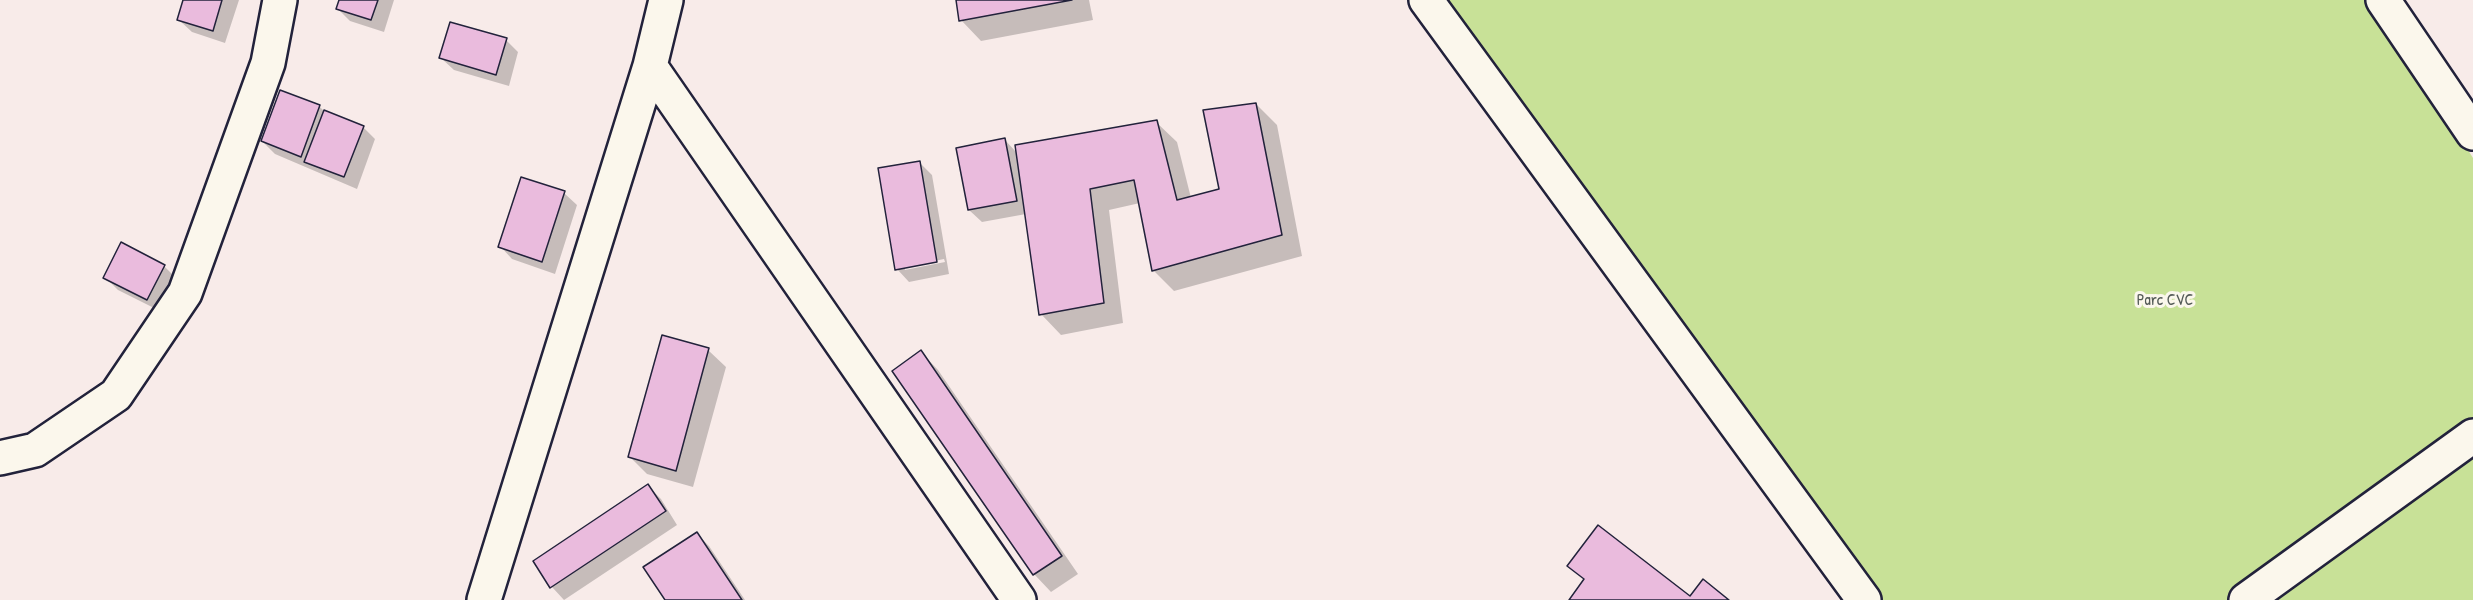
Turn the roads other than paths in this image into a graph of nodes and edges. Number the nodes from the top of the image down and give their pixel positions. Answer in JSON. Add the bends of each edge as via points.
{"nodes":[{"id":1,"x":280,"y":0,"type":"edge"},
{"id":2,"x":666,"y":0,"type":"edge"},
{"id":3,"x":1426,"y":0,"type":"edge"},
{"id":4,"x":2383,"y":0,"type":"edge"},
{"id":5,"x":650,"y":66,"type":"junction"},
{"id":6,"x":2473,"y":133,"type":"edge"},
{"id":7,"x":2473,"y":436,"type":"edge"},
{"id":8,"x":0,"y":458,"type":"edge"},
{"id":9,"x":484,"y":600,"type":"edge"},
{"id":10,"x":1019,"y":600,"type":"edge"},
{"id":11,"x":1864,"y":600,"type":"edge"},
{"id":12,"x":2246,"y":600,"type":"edge"}],
"edges":[{"from":1,"to":8,"type":"street","via":[[268,63],[185,293],[116,395],[35,450]]},
{"from":2,"to":5,"type":"street"},
{"from":3,"to":11,"type":"street"},
{"from":4,"to":6,"type":"street"},
{"from":5,"to":9,"type":"street"},
{"from":5,"to":10,"type":"street"},
{"from":7,"to":12,"type":"street"}]}
